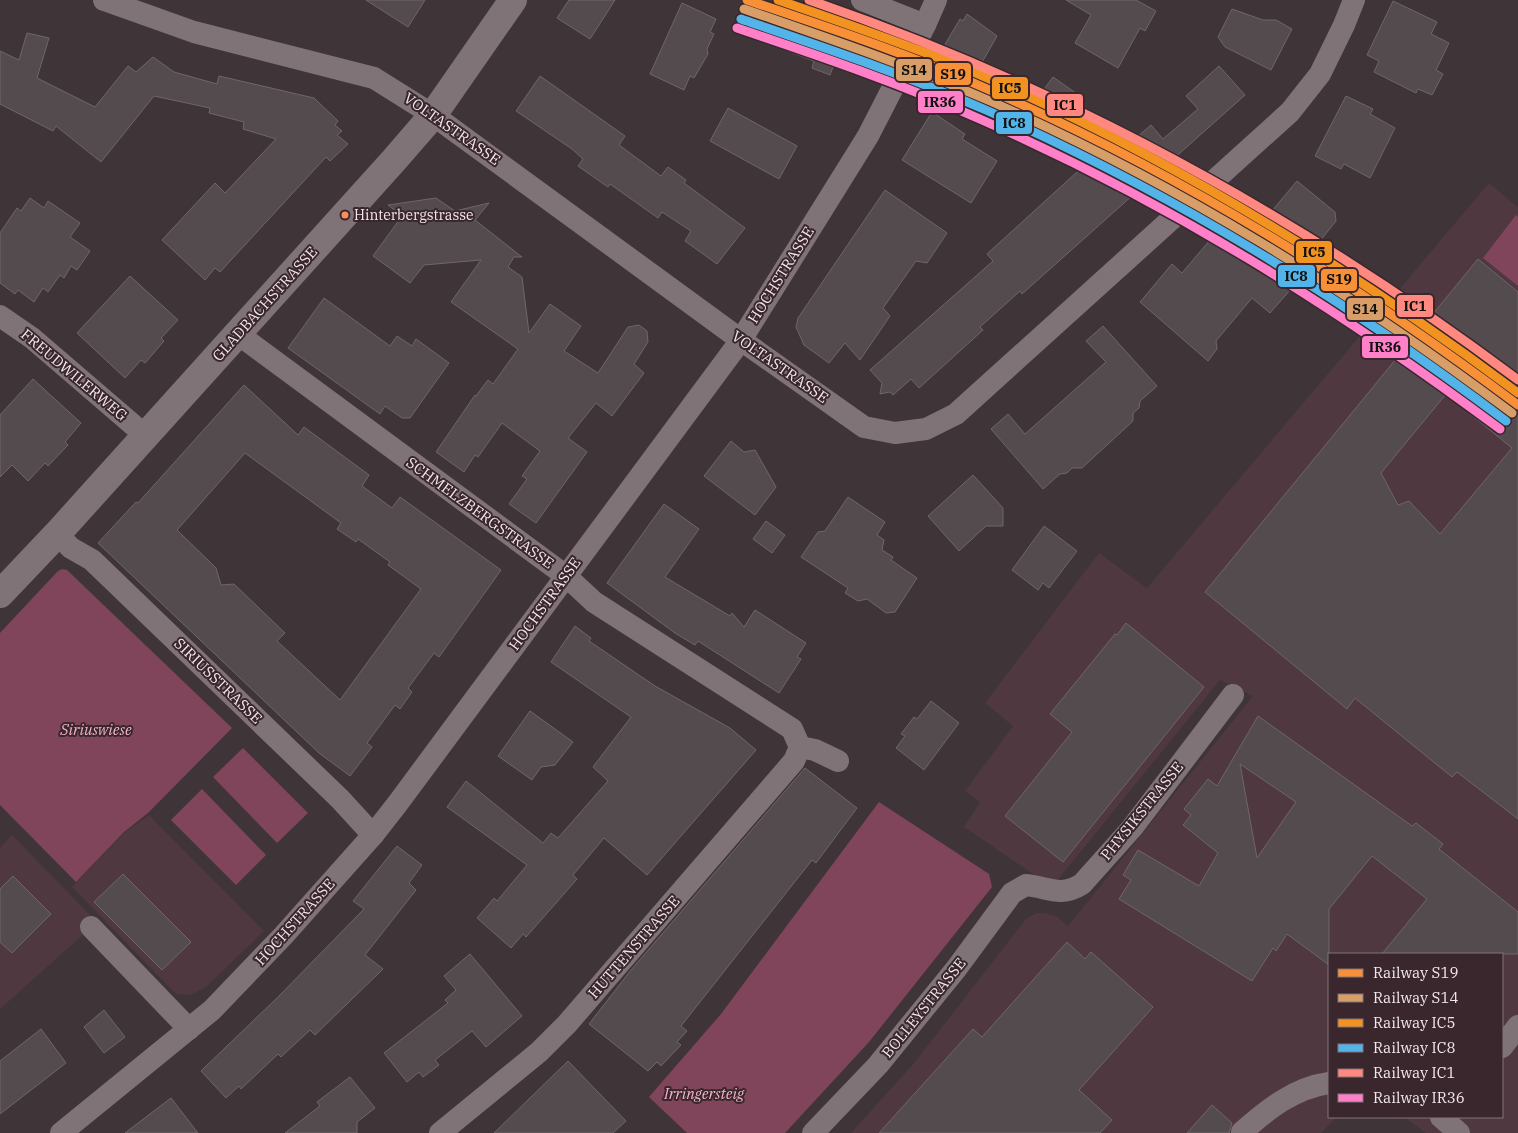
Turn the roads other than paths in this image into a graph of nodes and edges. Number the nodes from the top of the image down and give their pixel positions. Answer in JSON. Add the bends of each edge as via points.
{"nodes":[{"id":1,"x":104,"y":0,"type":"edge"},
{"id":2,"x":513,"y":0,"type":"edge"},
{"id":3,"x":862,"y":0,"type":"edge"},
{"id":4,"x":936,"y":0,"type":"edge"},
{"id":5,"x":1354,"y":0,"type":"edge"},
{"id":6,"x":925,"y":25,"type":"junction"},
{"id":7,"x":433,"y":116,"type":"junction"},
{"id":8,"x":0,"y":316,"type":"edge"},
{"id":9,"x":238,"y":334,"type":"junction"},
{"id":10,"x":741,"y":340,"type":"junction"},
{"id":11,"x":146,"y":436,"type":"junction"},
{"id":12,"x":57,"y":534,"type":"junction"},
{"id":13,"x":566,"y":576,"type":"junction"},
{"id":14,"x":0,"y":594,"type":"edge"},
{"id":15,"x":1233,"y":695,"type":"dead end"},
{"id":16,"x":798,"y":743,"type":"junction"},
{"id":17,"x":838,"y":761,"type":"dead end"},
{"id":18,"x":373,"y":835,"type":"junction"},
{"id":19,"x":1032,"y":885,"type":"joint"},
{"id":20,"x":90,"y":928,"type":"dead end"},
{"id":21,"x":1518,"y":1026,"type":"edge"},
{"id":22,"x":189,"y":1029,"type":"junction"},
{"id":23,"x":1503,"y":1046,"type":"edge"},
{"id":24,"x":1328,"y":1083,"type":"edge"},
{"id":25,"x":1242,"y":1132,"type":"edge"},
{"id":26,"x":61,"y":1133,"type":"edge"},
{"id":27,"x":440,"y":1133,"type":"edge"},
{"id":28,"x":813,"y":1133,"type":"edge"}],
"edges":[{"from":1,"to":7,"type":"street","name":"VOLTASTRASSE","via":[[194,32],[374,78]]},
{"from":2,"to":7,"type":"street","name":"GLADBACHSTRASSE"},
{"from":3,"to":6,"type":"street"},
{"from":4,"to":6,"type":"street","name":"HOCHSTRASSE"},
{"from":5,"to":10,"type":"street","name":"VOLTASTRASSE","via":[[1320,74],[1290,112],[956,414],[926,429],[895,434],[864,426]]},
{"from":6,"to":10,"type":"street","name":"HOCHSTRASSE","via":[[868,136]]},
{"from":7,"to":9,"type":"street","name":"GLADBACHSTRASSE"},
{"from":7,"to":10,"type":"street","name":"VOLTASTRASSE"},
{"from":8,"to":11,"type":"street","name":"FREUDWILERWEG","via":[[32,338]]},
{"from":9,"to":11,"type":"street","name":"GLADBACHSTRASSE"},
{"from":9,"to":13,"type":"street","name":"SCHMELZBERGSTRASSE"},
{"from":10,"to":13,"type":"street","name":"HOCHSTRASSE"},
{"from":11,"to":12,"type":"street","name":"GLADBACHSTRASSE"},
{"from":12,"to":14,"type":"street","name":"GLADBACHSTRASSE"},
{"from":12,"to":18,"type":"street","name":"SIRIUSSTRASSE","via":[[99,566],[333,792]]},
{"from":13,"to":16,"type":"street","name":"SCHMELZBERGSTRASSE","via":[[594,602],[792,730]]},
{"from":13,"to":18,"type":"street","name":"HOCHSTRASSE"},
{"from":15,"to":19,"type":"street","name":"PHYSIKSTRASSE","via":[[1132,828],[1082,884],[1075,889],[1057,892]]},
{"from":16,"to":17,"type":"street","name":"SCHMELZBERGSTRASSE"},
{"from":16,"to":27,"type":"street","name":"HUTTENSTRASSE","via":[[794,761],[567,1024],[539,1052]]},
{"from":18,"to":22,"type":"street","name":"HOCHSTRASSE","via":[[276,943],[212,1010]]},
{"from":19,"to":28,"type":"street","name":"BOLLEYSTRASSE","via":[[1017,888],[1012,893],[956,969],[878,1065]]},
{"from":20,"to":22,"type":"street"},
{"from":21,"to":23,"type":"street"},
{"from":22,"to":26,"type":"street","name":"HOCHSTRASSE"},
{"from":24,"to":25,"type":"street","via":[[1284,1099]]}]}
